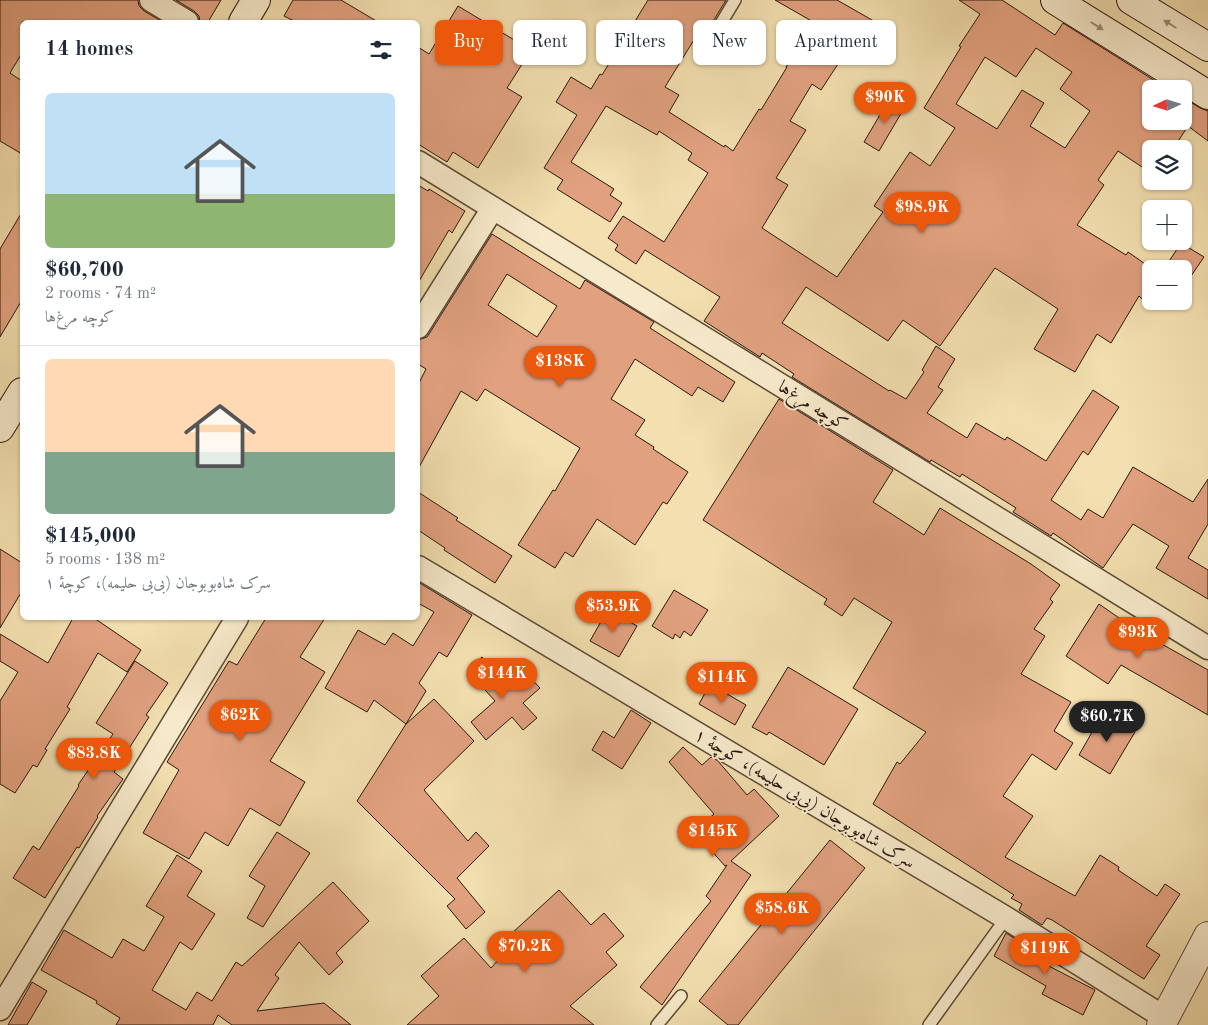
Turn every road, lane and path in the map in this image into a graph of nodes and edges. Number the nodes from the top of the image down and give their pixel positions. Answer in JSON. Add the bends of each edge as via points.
{"nodes":[{"id":1,"x":150,"y":0,"type":"edge"},
{"id":2,"x":256,"y":0,"type":"edge"},
{"id":3,"x":270,"y":0,"type":"edge"},
{"id":4,"x":735,"y":0,"type":"edge"},
{"id":5,"x":1055,"y":0,"type":"edge"},
{"id":6,"x":1131,"y":0,"type":"edge"},
{"id":7,"x":184,"y":20,"type":"edge"},
{"id":8,"x":244,"y":20,"type":"edge"},
{"id":9,"x":260,"y":20,"type":"edge"},
{"id":10,"x":723,"y":20,"type":"edge"},
{"id":11,"x":1208,"y":48,"type":"edge"},
{"id":12,"x":1208,"y":95,"type":"edge"},
{"id":13,"x":420,"y":163,"type":"edge"},
{"id":14,"x":493,"y":208,"type":"junction"},
{"id":15,"x":420,"y":324,"type":"edge"},
{"id":16,"x":20,"y":395,"type":"edge"},
{"id":17,"x":0,"y":428,"type":"edge"},
{"id":18,"x":420,"y":568,"type":"edge"},
{"id":19,"x":236,"y":620,"type":"edge"},
{"id":20,"x":1208,"y":648,"type":"edge"},
{"id":21,"x":1006,"y":918,"type":"junction"},
{"id":22,"x":1208,"y":936,"type":"edge"},
{"id":23,"x":681,"y":996,"type":"dead end"},
{"id":24,"x":0,"y":1008,"type":"edge"},
{"id":25,"x":1163,"y":1021,"type":"edge"},
{"id":26,"x":657,"y":1025,"type":"edge"},
{"id":27,"x":929,"y":1025,"type":"edge"}],
"edges":[{"from":1,"to":7,"type":"street"},
{"from":2,"to":8,"type":"main road"},
{"from":3,"to":9,"type":"main road"},
{"from":4,"to":10,"type":"lane"},
{"from":5,"to":12,"type":"main road","one_way":true},
{"from":11,"to":6,"type":"main road","one_way":true},
{"from":13,"to":14,"type":"street","name":"کوچه مرغ‌ها"},
{"from":14,"to":15,"type":"street"},
{"from":14,"to":20,"type":"street","name":"کوچه مرغ‌ها"},
{"from":16,"to":17,"type":"main road"},
{"from":18,"to":21,"type":"street","name":"سرک شاه‌بوبوجان (بی‌بی حلیمه)، کوچۀ ۱"},
{"from":19,"to":24,"type":"street"},
{"from":21,"to":25,"type":"street","name":"سرک شاه‌بوبوجان (بی‌بی حلیمه)، کوچۀ ۱"},
{"from":21,"to":27,"type":"lane"},
{"from":22,"to":25,"type":"main road"},
{"from":23,"to":26,"type":"lane"}]}
